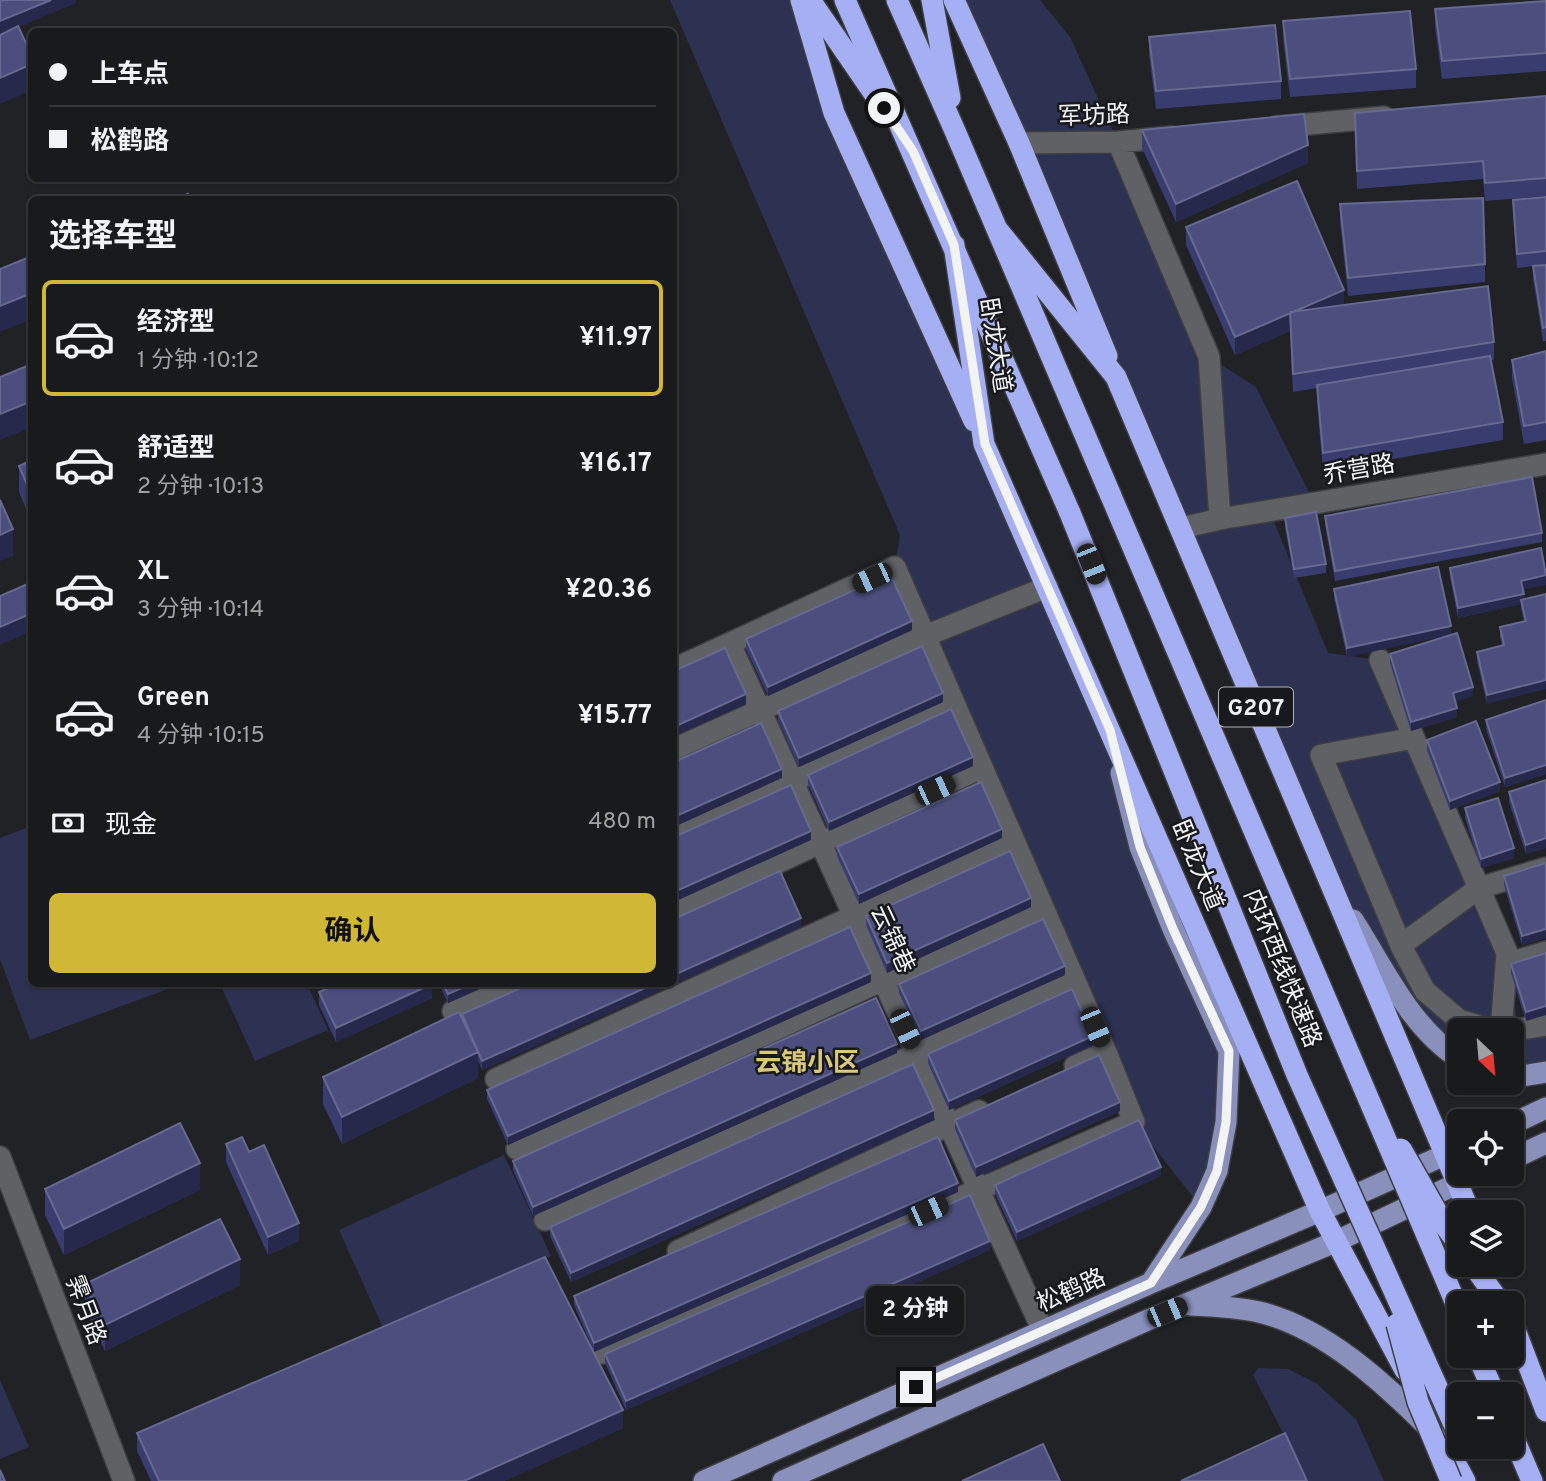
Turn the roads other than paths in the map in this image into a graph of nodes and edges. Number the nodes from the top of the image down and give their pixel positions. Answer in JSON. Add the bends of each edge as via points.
{"nodes":[{"id":1,"x":801,"y":0,"type":"edge"},
{"id":2,"x":810,"y":0,"type":"edge"},
{"id":3,"x":845,"y":0,"type":"edge"},
{"id":4,"x":897,"y":0,"type":"edge"},
{"id":5,"x":932,"y":0,"type":"edge"},
{"id":6,"x":954,"y":0,"type":"edge"},
{"id":7,"x":1408,"y":114,"type":"edge"},
{"id":8,"x":1256,"y":129,"type":"edge"},
{"id":9,"x":956,"y":131,"type":"junction"},
{"id":10,"x":1187,"y":135,"type":"edge"},
{"id":11,"x":1118,"y":142,"type":"junction"},
{"id":12,"x":1019,"y":143,"type":"junction"},
{"id":13,"x":913,"y":151,"type":"junction"},
{"id":14,"x":997,"y":229,"type":"junction"},
{"id":15,"x":954,"y":245,"type":"junction"},
{"id":16,"x":1116,"y":377,"type":"junction"},
{"id":17,"x":985,"y":444,"type":"junction"},
{"id":18,"x":1546,"y":464,"type":"edge"},
{"id":19,"x":1111,"y":496,"type":"joint"},
{"id":20,"x":1070,"y":513,"type":"joint"},
{"id":21,"x":1220,"y":519,"type":"junction"},
{"id":22,"x":1181,"y":528,"type":"junction"},
{"id":23,"x":1047,"y":587,"type":"junction"},
{"id":24,"x":925,"y":636,"type":"junction"},
{"id":25,"x":730,"y":645,"type":"junction"},
{"id":26,"x":1380,"y":660,"type":"dead end"},
{"id":27,"x":677,"y":668,"type":"edge"},
{"id":28,"x":954,"y":706,"type":"junction"},
{"id":29,"x":760,"y":710,"type":"junction"},
{"id":30,"x":1110,"y":730,"type":"junction"},
{"id":31,"x":1414,"y":738,"type":"junction"},
{"id":32,"x":677,"y":747,"type":"edge"},
{"id":33,"x":981,"y":768,"type":"junction"},
{"id":34,"x":793,"y":782,"type":"junction"},
{"id":35,"x":677,"y":836,"type":"edge"},
{"id":36,"x":1013,"y":840,"type":"junction"},
{"id":37,"x":821,"y":844,"type":"junction"},
{"id":38,"x":1546,"y":868,"type":"edge"},
{"id":39,"x":1332,"y":888,"type":"junction"},
{"id":40,"x":1479,"y":888,"type":"junction"},
{"id":41,"x":1044,"y":909,"type":"junction"},
{"id":42,"x":677,"y":910,"type":"edge"},
{"id":43,"x":854,"y":916,"type":"junction"},
{"id":44,"x":1401,"y":945,"type":"junction"},
{"id":45,"x":1546,"y":951,"type":"edge"},
{"id":46,"x":1506,"y":964,"type":"junction"},
{"id":47,"x":1073,"y":977,"type":"junction"},
{"id":48,"x":883,"y":980,"type":"junction"},
{"id":49,"x":507,"y":987,"type":"edge"},
{"id":50,"x":453,"y":1011,"type":"edge"},
{"id":51,"x":1457,"y":1018,"type":"edge"},
{"id":52,"x":1500,"y":1018,"type":"edge"},
{"id":53,"x":1546,"y":1025,"type":"edge"},
{"id":54,"x":1524,"y":1029,"type":"edge"},
{"id":55,"x":1447,"y":1048,"type":"edge"},
{"id":56,"x":1106,"y":1052,"type":"junction"},
{"id":57,"x":1347,"y":1053,"type":"junction"},
{"id":58,"x":916,"y":1054,"type":"junction"},
{"id":59,"x":1546,"y":1072,"type":"edge"},
{"id":60,"x":1058,"y":1074,"type":"edge"},
{"id":61,"x":1297,"y":1075,"type":"junction"},
{"id":62,"x":1524,"y":1076,"type":"edge"},
{"id":63,"x":496,"y":1079,"type":"dead end"},
{"id":64,"x":997,"y":1103,"type":"edge"},
{"id":65,"x":1546,"y":1108,"type":"edge"},
{"id":66,"x":1524,"y":1118,"type":"edge"},
{"id":67,"x":949,"y":1125,"type":"junction"},
{"id":68,"x":1447,"y":1138,"type":"edge"},
{"id":69,"x":1546,"y":1143,"type":"edge"},
{"id":70,"x":517,"y":1149,"type":"dead end"},
{"id":71,"x":1524,"y":1153,"type":"edge"},
{"id":72,"x":1447,"y":1154,"type":"edge"},
{"id":73,"x":0,"y":1157,"type":"edge"},
{"id":74,"x":1453,"y":1186,"type":"edge"},
{"id":75,"x":978,"y":1189,"type":"junction"},
{"id":76,"x":1320,"y":1212,"type":"junction"},
{"id":77,"x":545,"y":1220,"type":"dead end"},
{"id":78,"x":1447,"y":1228,"type":"edge"},
{"id":79,"x":1335,"y":1242,"type":"junction"},
{"id":80,"x":659,"y":1260,"type":"edge"},
{"id":81,"x":1482,"y":1277,"type":"edge"},
{"id":82,"x":1151,"y":1283,"type":"junction"},
{"id":83,"x":1450,"y":1291,"type":"edge"},
{"id":84,"x":1493,"y":1291,"type":"edge"},
{"id":85,"x":1185,"y":1305,"type":"junction"},
{"id":86,"x":1043,"y":1331,"type":"junction"},
{"id":87,"x":1524,"y":1337,"type":"edge"},
{"id":88,"x":602,"y":1353,"type":"edge"},
{"id":89,"x":1524,"y":1353,"type":"edge"},
{"id":90,"x":1546,"y":1377,"type":"edge"},
{"id":91,"x":1447,"y":1409,"type":"edge"},
{"id":92,"x":1546,"y":1411,"type":"edge"},
{"id":93,"x":1469,"y":1459,"type":"edge"},
{"id":94,"x":1523,"y":1459,"type":"edge"},
{"id":95,"x":124,"y":1481,"type":"edge"},
{"id":96,"x":704,"y":1481,"type":"edge"},
{"id":97,"x":783,"y":1481,"type":"edge"},
{"id":98,"x":1451,"y":1481,"type":"edge"},
{"id":99,"x":1465,"y":1481,"type":"edge"},
{"id":100,"x":1479,"y":1481,"type":"edge"},
{"id":101,"x":1532,"y":1481,"type":"edge"}],
"edges":[{"from":1,"to":17,"type":"highway","via":[[834,113]]},
{"from":2,"to":13,"type":"highway"},
{"from":3,"to":13,"type":"highway","name":"卧龙大道"},
{"from":4,"to":9,"type":"highway","name":"卧龙大道","number":"G207"},
{"from":5,"to":9,"type":"highway"},
{"from":6,"to":12,"type":"highway"},
{"from":7,"to":8,"type":"street"},
{"from":9,"to":14,"type":"highway","name":"卧龙大道","number":"G207"},
{"from":10,"to":11,"type":"street","name":"军坊路"},
{"from":11,"to":12,"type":"street","name":"军坊路"},
{"from":11,"to":21,"type":"street","via":[[1209,357]]},
{"from":12,"to":16,"type":"highway"},
{"from":13,"to":15,"type":"highway","name":"卧龙大道"},
{"from":14,"to":16,"type":"highway","name":"卧龙大道","number":"G207"},
{"from":14,"to":19,"type":"highway","name":"卧龙大道","number":"G207"},
{"from":15,"to":17,"type":"highway","name":"卧龙大道"},
{"from":15,"to":20,"type":"highway","name":"卧龙大道"},
{"from":16,"to":22,"type":"highway","name":"卧龙大道","number":"G207"},
{"from":17,"to":23,"type":"highway","name":"卧龙大道"},
{"from":18,"to":21,"type":"street","name":"乔营路"},
{"from":19,"to":57,"type":"highway","name":"内环西线快速路","bridge":true},
{"from":20,"to":61,"type":"highway","name":"内环西线快速路","bridge":true},
{"from":21,"to":22,"type":"street","name":"乔营路"},
{"from":22,"to":39,"type":"highway","name":"卧龙大道","number":"G207"},
{"from":23,"to":24,"type":"street"},
{"from":23,"to":30,"type":"highway","name":"卧龙大道"},
{"from":24,"to":25,"type":"street","via":[[895,567]]},
{"from":24,"to":28,"type":"street"},
{"from":24,"to":29,"type":"street"},
{"from":25,"to":27,"type":"street"},
{"from":25,"to":29,"type":"street","name":"云锦巷"},
{"from":26,"to":31,"type":"street"},
{"from":28,"to":33,"type":"street"},
{"from":28,"to":34,"type":"street"},
{"from":29,"to":32,"type":"street"},
{"from":29,"to":34,"type":"street","name":"云锦巷"},
{"from":30,"to":76,"type":"highway","name":"卧龙大道"},
{"from":30,"to":82,"type":"main road","via":[[1140,847],[1229,1051],[1226,1122],[1217,1171],[1201,1207]]},
{"from":31,"to":40,"type":"street"},
{"from":31,"to":44,"type":"street","via":[[1321,755]]},
{"from":33,"to":36,"type":"street"},
{"from":33,"to":37,"type":"street"},
{"from":34,"to":35,"type":"street"},
{"from":34,"to":37,"type":"street","name":"云锦巷"},
{"from":36,"to":41,"type":"street"},
{"from":36,"to":43,"type":"street"},
{"from":37,"to":42,"type":"street"},
{"from":37,"to":43,"type":"street","name":"云锦巷"},
{"from":38,"to":40,"type":"street"},
{"from":39,"to":55,"type":"main road","via":[[1385,977],[1426,1029]]},
{"from":39,"to":68,"type":"highway","name":"卧龙大道","number":"G207"},
{"from":40,"to":44,"type":"street"},
{"from":40,"to":46,"type":"street","via":[[1507,953]]},
{"from":41,"to":47,"type":"street"},
{"from":41,"to":48,"type":"street"},
{"from":43,"to":48,"type":"street","name":"云锦巷"},
{"from":43,"to":63,"type":"street"},
{"from":44,"to":51,"type":"street","via":[[1425,991]]},
{"from":45,"to":46,"type":"street"},
{"from":46,"to":52,"type":"street"},
{"from":47,"to":56,"type":"street"},
{"from":47,"to":58,"type":"street"},
{"from":48,"to":58,"type":"street","name":"云锦巷"},
{"from":48,"to":70,"type":"street"},
{"from":49,"to":50,"type":"street"},
{"from":53,"to":54,"type":"street"},
{"from":56,"to":60,"type":"street"},
{"from":56,"to":75,"type":"street","via":[[1134,1122]]},
{"from":57,"to":78,"type":"highway","bridge":true},
{"from":57,"to":83,"type":"highway","name":"内环西线快速路","bridge":true},
{"from":58,"to":67,"type":"street","name":"云锦巷"},
{"from":58,"to":77,"type":"street"},
{"from":59,"to":62,"type":"main road"},
{"from":61,"to":91,"type":"highway","name":"内环西线快速路","bridge":true},
{"from":61,"to":98,"type":"highway","bridge":true,"via":[[1377,1249],[1418,1402]]},
{"from":64,"to":67,"type":"street"},
{"from":65,"to":66,"type":"main road"},
{"from":67,"to":75,"type":"street","name":"云锦巷"},
{"from":67,"to":80,"type":"street"},
{"from":69,"to":71,"type":"main road"},
{"from":72,"to":76,"type":"main road","name":"松鹤路"},
{"from":73,"to":95,"type":"street","name":"霁月路"},
{"from":74,"to":79,"type":"main road"},
{"from":75,"to":86,"type":"street","name":"云锦巷"},
{"from":75,"to":88,"type":"street"},
{"from":76,"to":79,"type":"highway","name":"卧龙大道"},
{"from":76,"to":82,"type":"main road","name":"松鹤路"},
{"from":79,"to":85,"type":"main road"},
{"from":79,"to":99,"type":"highway","name":"卧龙大道"},
{"from":81,"to":84,"type":"highway"},
{"from":82,"to":86,"type":"main road","name":"松鹤路"},
{"from":85,"to":97,"type":"main road"},
{"from":85,"to":99,"type":"main road","via":[[1262,1313],[1324,1340],[1386,1388],[1447,1445]]},
{"from":86,"to":96,"type":"main road","name":"松鹤路"},
{"from":87,"to":90,"type":"highway"},
{"from":89,"to":92,"type":"highway"},
{"from":93,"to":100,"type":"highway"},
{"from":94,"to":101,"type":"highway"}]}
